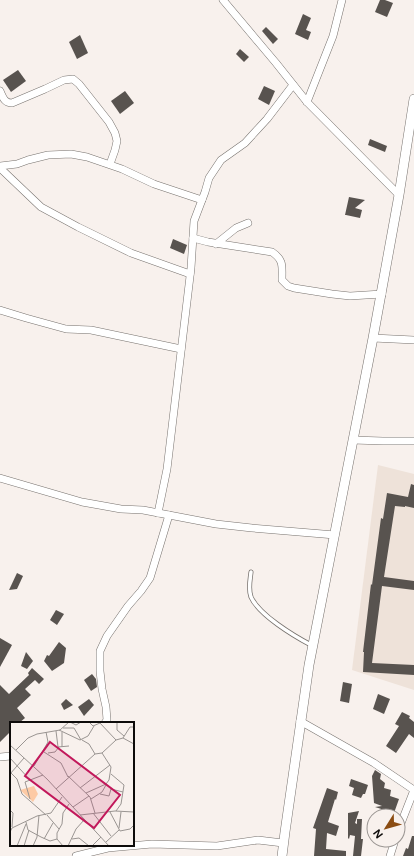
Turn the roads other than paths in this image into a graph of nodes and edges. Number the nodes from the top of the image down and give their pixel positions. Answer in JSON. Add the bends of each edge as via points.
{"nodes":[{"id":1,"x":223,"y":0,"type":"edge"},
{"id":2,"x":342,"y":0,"type":"edge"},
{"id":3,"x":292,"y":85,"type":"junction"},
{"id":4,"x":0,"y":91,"type":"edge"},
{"id":5,"x":414,"y":98,"type":"edge"},
{"id":6,"x":307,"y":102,"type":"junction"},
{"id":7,"x":412,"y":133,"type":"edge"},
{"id":8,"x":110,"y":164,"type":"junction"},
{"id":9,"x":0,"y":167,"type":"edge"},
{"id":10,"x":399,"y":195,"type":"junction"},
{"id":11,"x":202,"y":200,"type":"junction"},
{"id":12,"x":248,"y":223,"type":"dead end"},
{"id":13,"x":193,"y":238,"type":"junction"},
{"id":14,"x":216,"y":244,"type":"junction"},
{"id":15,"x":190,"y":274,"type":"junction"},
{"id":16,"x":382,"y":294,"type":"junction"},
{"id":17,"x":0,"y":310,"type":"edge"},
{"id":18,"x":373,"y":338,"type":"junction"},
{"id":19,"x":414,"y":340,"type":"edge"},
{"id":20,"x":181,"y":349,"type":"junction"},
{"id":21,"x":354,"y":440,"type":"junction"},
{"id":22,"x":414,"y":441,"type":"edge"},
{"id":23,"x":0,"y":478,"type":"edge"},
{"id":24,"x":158,"y":513,"type":"junction"},
{"id":25,"x":169,"y":515,"type":"junction"},
{"id":26,"x":335,"y":535,"type":"junction"},
{"id":27,"x":251,"y":572,"type":"dead end"},
{"id":28,"x":312,"y":646,"type":"junction"},
{"id":29,"x":300,"y":721,"type":"junction"},
{"id":30,"x":106,"y":722,"type":"edge"},
{"id":31,"x":10,"y":756,"type":"edge"},
{"id":32,"x":0,"y":757,"type":"edge"},
{"id":33,"x":414,"y":790,"type":"edge"},
{"id":34,"x":406,"y":810,"type":"edge"},
{"id":35,"x":284,"y":843,"type":"junction"},
{"id":36,"x":134,"y":845,"type":"edge"},
{"id":37,"x":113,"y":846,"type":"edge"},
{"id":38,"x":76,"y":856,"type":"edge"},
{"id":39,"x":282,"y":856,"type":"edge"}],
"edges":[{"from":1,"to":3,"type":"street"},
{"from":2,"to":6,"type":"street","via":[[333,36]]},
{"from":3,"to":6,"type":"street"},
{"from":3,"to":11,"type":"street","via":[[245,143],[221,160],[209,178]]},
{"from":4,"to":8,"type":"street","via":[[4,100],[12,104],[64,80],[73,79],[115,133],[117,141]]},
{"from":5,"to":7,"type":"main road"},
{"from":6,"to":10,"type":"street"},
{"from":7,"to":10,"type":"main road"},
{"from":8,"to":9,"type":"street","via":[[71,154],[48,155]]},
{"from":8,"to":11,"type":"street","via":[[154,184]]},
{"from":9,"to":15,"type":"street","via":[[42,207],[131,253]]},
{"from":10,"to":16,"type":"main road"},
{"from":11,"to":13,"type":"street","via":[[194,221]]},
{"from":12,"to":14,"type":"street","via":[[236,228]]},
{"from":13,"to":14,"type":"street"},
{"from":13,"to":15,"type":"street"},
{"from":14,"to":16,"type":"street","via":[[272,252],[280,258],[282,280],[294,288],[350,296]]},
{"from":15,"to":20,"type":"street"},
{"from":16,"to":18,"type":"main road"},
{"from":17,"to":20,"type":"street","via":[[66,328],[91,330]]},
{"from":18,"to":19,"type":"street"},
{"from":18,"to":21,"type":"main road"},
{"from":20,"to":24,"type":"street","via":[[167,469]]},
{"from":21,"to":22,"type":"street"},
{"from":21,"to":26,"type":"main road"},
{"from":23,"to":24,"type":"street","via":[[82,502]]},
{"from":24,"to":25,"type":"street"},
{"from":25,"to":26,"type":"street","via":[[216,524]]},
{"from":25,"to":30,"type":"street","via":[[150,578],[107,636],[100,651]]},
{"from":26,"to":28,"type":"main road"},
{"from":27,"to":28,"type":"lane","via":[[251,597],[259,609],[279,626]]},
{"from":28,"to":29,"type":"main road"},
{"from":29,"to":33,"type":"street","via":[[374,763]]},
{"from":29,"to":35,"type":"main road"},
{"from":31,"to":32,"type":"street"},
{"from":33,"to":34,"type":"street"},
{"from":35,"to":36,"type":"street","via":[[258,840],[217,846]]},
{"from":35,"to":39,"type":"main road"},
{"from":37,"to":38,"type":"street"}]}
